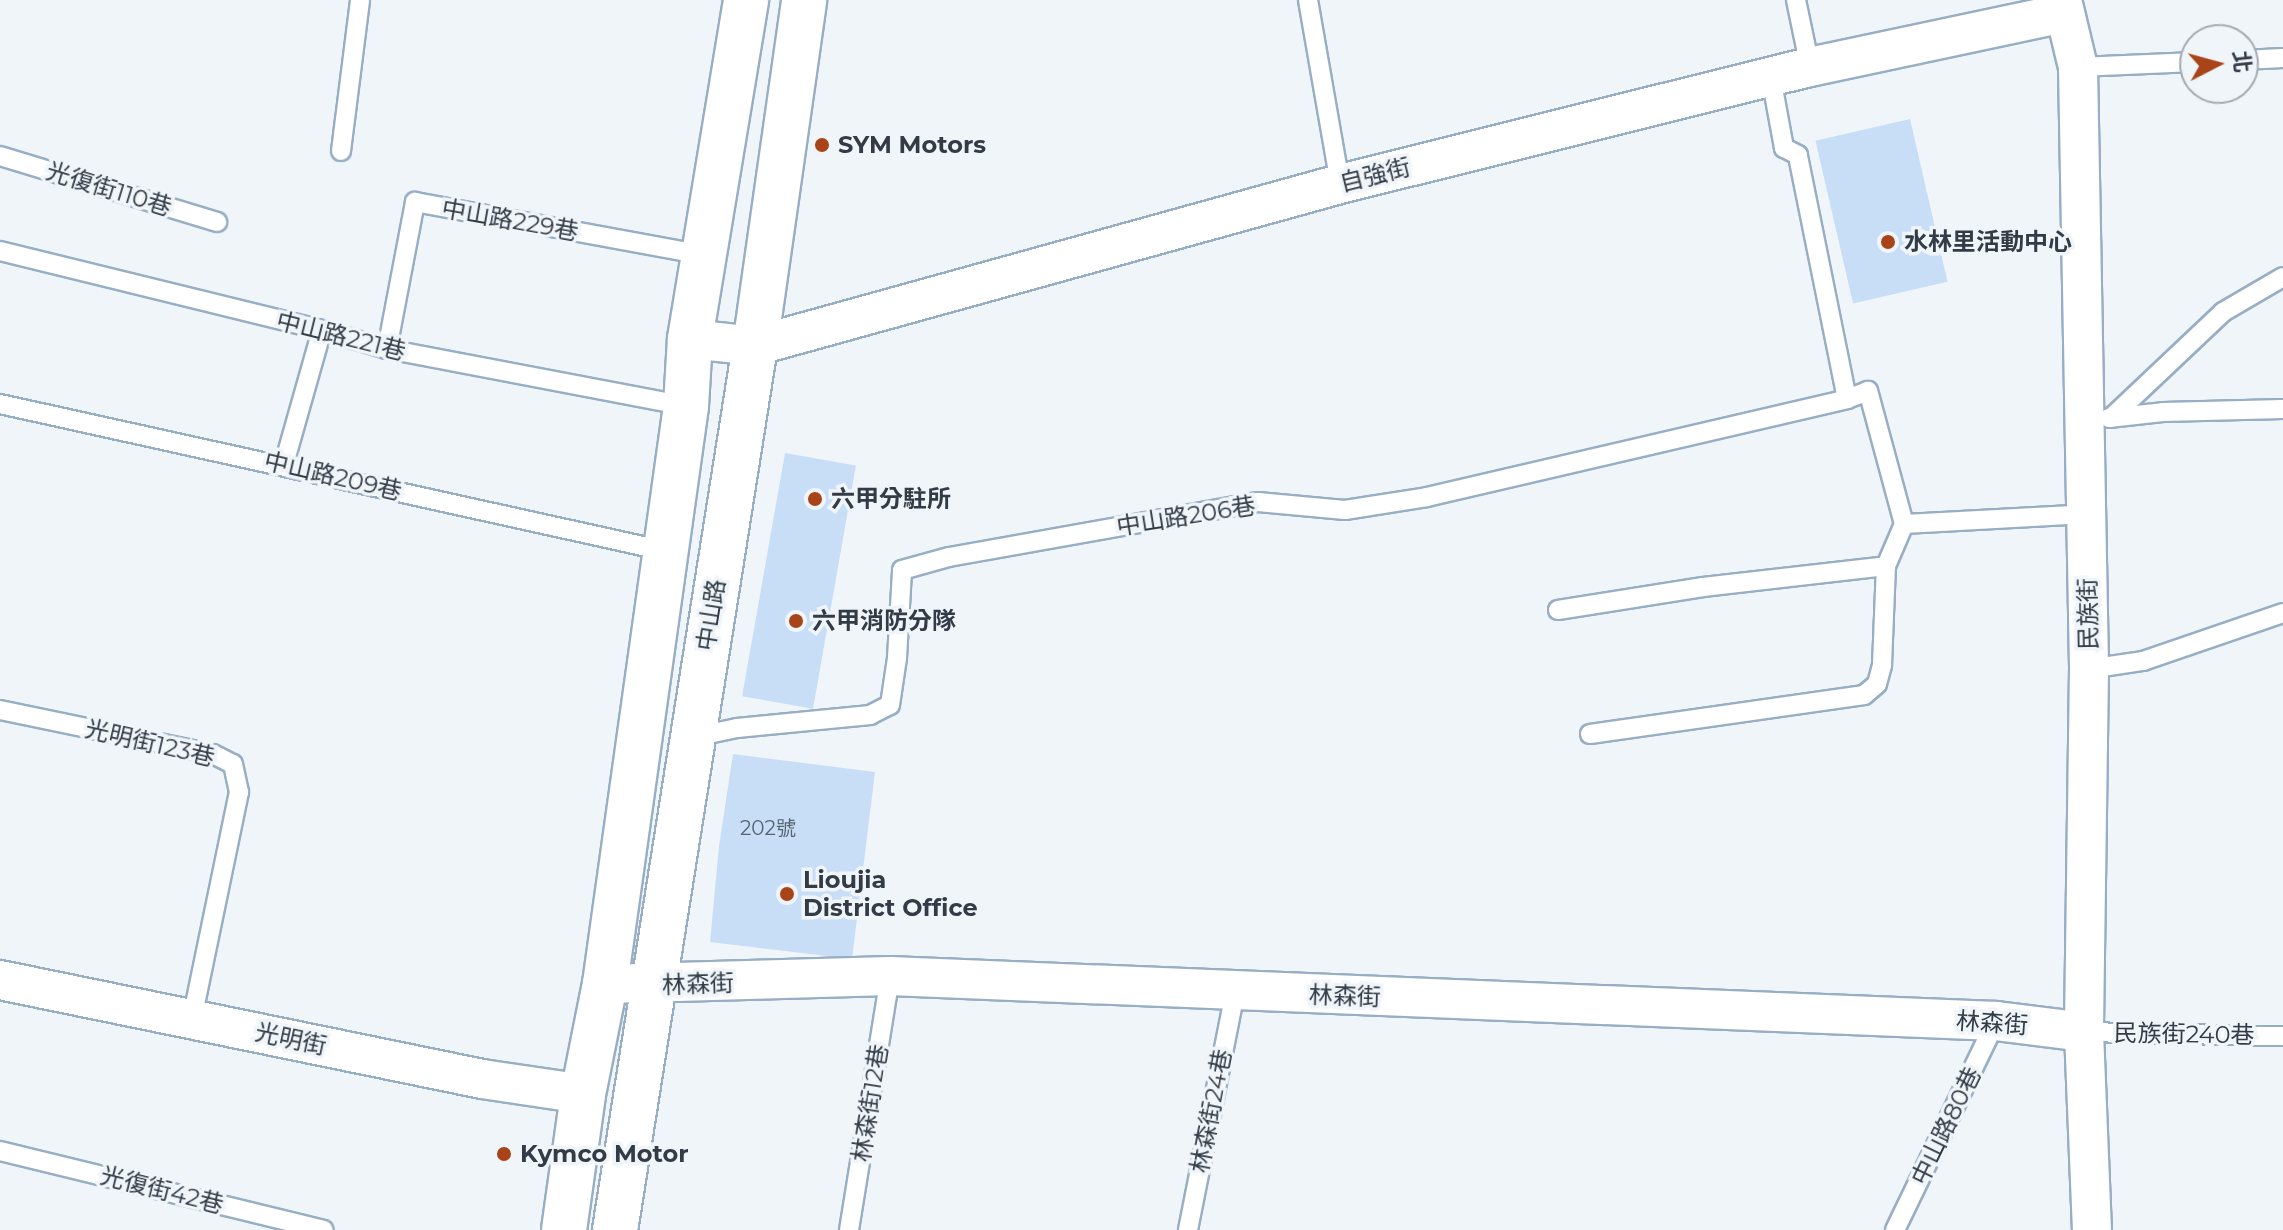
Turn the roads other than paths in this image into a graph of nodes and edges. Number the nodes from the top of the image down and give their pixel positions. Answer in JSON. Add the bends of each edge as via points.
{"nodes":[{"id":1,"x":360,"y":0,"type":"edge"},
{"id":2,"x":746,"y":0,"type":"edge"},
{"id":3,"x":804,"y":0,"type":"edge"},
{"id":4,"x":1308,"y":0,"type":"edge"},
{"id":5,"x":1796,"y":0,"type":"edge"},
{"id":6,"x":2063,"y":6,"type":"edge"},
{"id":7,"x":2283,"y":58,"type":"edge"},
{"id":8,"x":2259,"y":59,"type":"edge"},
{"id":9,"x":2179,"y":63,"type":"edge"},
{"id":10,"x":1810,"y":67,"type":"junction"},
{"id":11,"x":2078,"y":67,"type":"junction"},
{"id":12,"x":1771,"y":77,"type":"junction"},
{"id":13,"x":341,"y":151,"type":"dead end"},
{"id":14,"x":0,"y":156,"type":"edge"},
{"id":15,"x":1340,"y":184,"type":"junction"},
{"id":16,"x":217,"y":222,"type":"dead end"},
{"id":17,"x":0,"y":251,"type":"edge"},
{"id":18,"x":705,"y":255,"type":"junction"},
{"id":19,"x":2283,"y":277,"type":"edge"},
{"id":20,"x":322,"y":330,"type":"junction"},
{"id":21,"x":690,"y":339,"type":"junction"},
{"id":22,"x":755,"y":346,"type":"junction"},
{"id":23,"x":387,"y":349,"type":"junction"},
{"id":24,"x":1847,"y":399,"type":"junction"},
{"id":25,"x":0,"y":404,"type":"edge"},
{"id":26,"x":686,"y":406,"type":"junction"},
{"id":27,"x":2283,"y":409,"type":"edge"},
{"id":28,"x":2097,"y":421,"type":"junction"},
{"id":29,"x":284,"y":464,"type":"junction"},
{"id":30,"x":2087,"y":514,"type":"junction"},
{"id":31,"x":1904,"y":524,"type":"junction"},
{"id":32,"x":665,"y":551,"type":"junction"},
{"id":33,"x":1886,"y":566,"type":"junction"},
{"id":34,"x":1558,"y":610,"type":"dead end"},
{"id":35,"x":2283,"y":613,"type":"edge"},
{"id":36,"x":2089,"y":669,"type":"junction"},
{"id":37,"x":0,"y":710,"type":"edge"},
{"id":38,"x":1590,"y":734,"type":"dead end"},
{"id":39,"x":691,"y":738,"type":"junction"},
{"id":40,"x":890,"y":976,"type":"junction"},
{"id":41,"x":0,"y":980,"type":"edge"},
{"id":42,"x":605,"y":984,"type":"junction"},
{"id":43,"x":652,"y":985,"type":"junction"},
{"id":44,"x":1235,"y":992,"type":"junction"},
{"id":45,"x":192,"y":1018,"type":"junction"},
{"id":46,"x":1996,"y":1021,"type":"junction"},
{"id":47,"x":2084,"y":1032,"type":"junction"},
{"id":48,"x":2283,"y":1036,"type":"edge"},
{"id":49,"x":583,"y":1094,"type":"junction"},
{"id":50,"x":0,"y":1151,"type":"edge"},
{"id":51,"x":324,"y":1230,"type":"edge"},
{"id":52,"x":564,"y":1230,"type":"edge"},
{"id":53,"x":615,"y":1230,"type":"edge"},
{"id":54,"x":849,"y":1230,"type":"edge"},
{"id":55,"x":1188,"y":1230,"type":"edge"},
{"id":56,"x":1895,"y":1230,"type":"edge"},
{"id":57,"x":2092,"y":1230,"type":"edge"}],
"edges":[{"from":1,"to":13,"type":"lane"},
{"from":2,"to":18,"type":"main road"},
{"from":3,"to":22,"type":"main road","name":"中山路"},
{"from":4,"to":15,"type":"lane"},
{"from":5,"to":10,"type":"lane"},
{"from":6,"to":10,"type":"street","name":"自強街"},
{"from":6,"to":11,"type":"street","name":"民族街"},
{"from":7,"to":8,"type":"lane"},
{"from":9,"to":11,"type":"lane"},
{"from":10,"to":12,"type":"street","name":"自強街"},
{"from":11,"to":28,"type":"street","name":"民族街"},
{"from":12,"to":15,"type":"street","name":"自強街"},
{"from":12,"to":24,"type":"lane","via":[[1784,148],[1798,155]]},
{"from":14,"to":16,"type":"lane","name":"光復街110巷"},
{"from":15,"to":22,"type":"street","name":"自強街"},
{"from":17,"to":20,"type":"lane","name":"中山路221巷"},
{"from":18,"to":21,"type":"main road"},
{"from":18,"to":23,"type":"lane","name":"中山路229巷","via":[[415,202]]},
{"from":19,"to":28,"type":"lane","via":[[2223,312]]},
{"from":20,"to":23,"type":"lane","name":"中山路221巷"},
{"from":20,"to":29,"type":"lane"},
{"from":21,"to":22,"type":"street","name":"自強街"},
{"from":21,"to":26,"type":"main road"},
{"from":22,"to":39,"type":"main road","name":"中山路"},
{"from":23,"to":26,"type":"lane","name":"中山路221巷"},
{"from":24,"to":31,"type":"lane","via":[[1868,391]]},
{"from":24,"to":39,"type":"lane","name":"中山路206巷","via":[[1427,497],[1345,510],[1258,502],[902,570],[890,705],[870,715],[737,728]]},
{"from":25,"to":29,"type":"lane","name":"中山路209巷"},
{"from":26,"to":32,"type":"main road"},
{"from":27,"to":28,"type":"lane"},
{"from":28,"to":30,"type":"street","name":"民族街"},
{"from":29,"to":32,"type":"lane","name":"中山路209巷"},
{"from":30,"to":31,"type":"lane"},
{"from":30,"to":36,"type":"street","name":"民族街"},
{"from":31,"to":33,"type":"lane"},
{"from":32,"to":42,"type":"main road"},
{"from":33,"to":34,"type":"lane"},
{"from":33,"to":38,"type":"lane","via":[[1882,665],[1877,684],[1864,695]]},
{"from":35,"to":36,"type":"lane","via":[[2143,661]]},
{"from":36,"to":47,"type":"street","name":"民族街"},
{"from":37,"to":45,"type":"lane","name":"光明街123巷","via":[[213,754],[233,764],[239,792]]},
{"from":39,"to":43,"type":"main road","name":"中山路"},
{"from":40,"to":43,"type":"street","name":"林森街"},
{"from":40,"to":44,"type":"street","name":"林森街"},
{"from":40,"to":54,"type":"lane","name":"林森街12巷"},
{"from":41,"to":45,"type":"street","name":"光明街"},
{"from":42,"to":43,"type":"street","name":"林森街"},
{"from":42,"to":49,"type":"main road"},
{"from":43,"to":53,"type":"main road","name":"中山路"},
{"from":44,"to":46,"type":"street","name":"林森街"},
{"from":44,"to":55,"type":"lane","name":"林森街24巷"},
{"from":45,"to":49,"type":"street","name":"光明街","via":[[482,1079]]},
{"from":46,"to":47,"type":"street","name":"林森街"},
{"from":46,"to":56,"type":"lane","name":"中山路80巷"},
{"from":47,"to":48,"type":"lane","name":"民族街240巷"},
{"from":47,"to":57,"type":"street","name":"民族街"},
{"from":49,"to":52,"type":"main road"},
{"from":50,"to":51,"type":"lane","name":"光復街42巷"}]}
